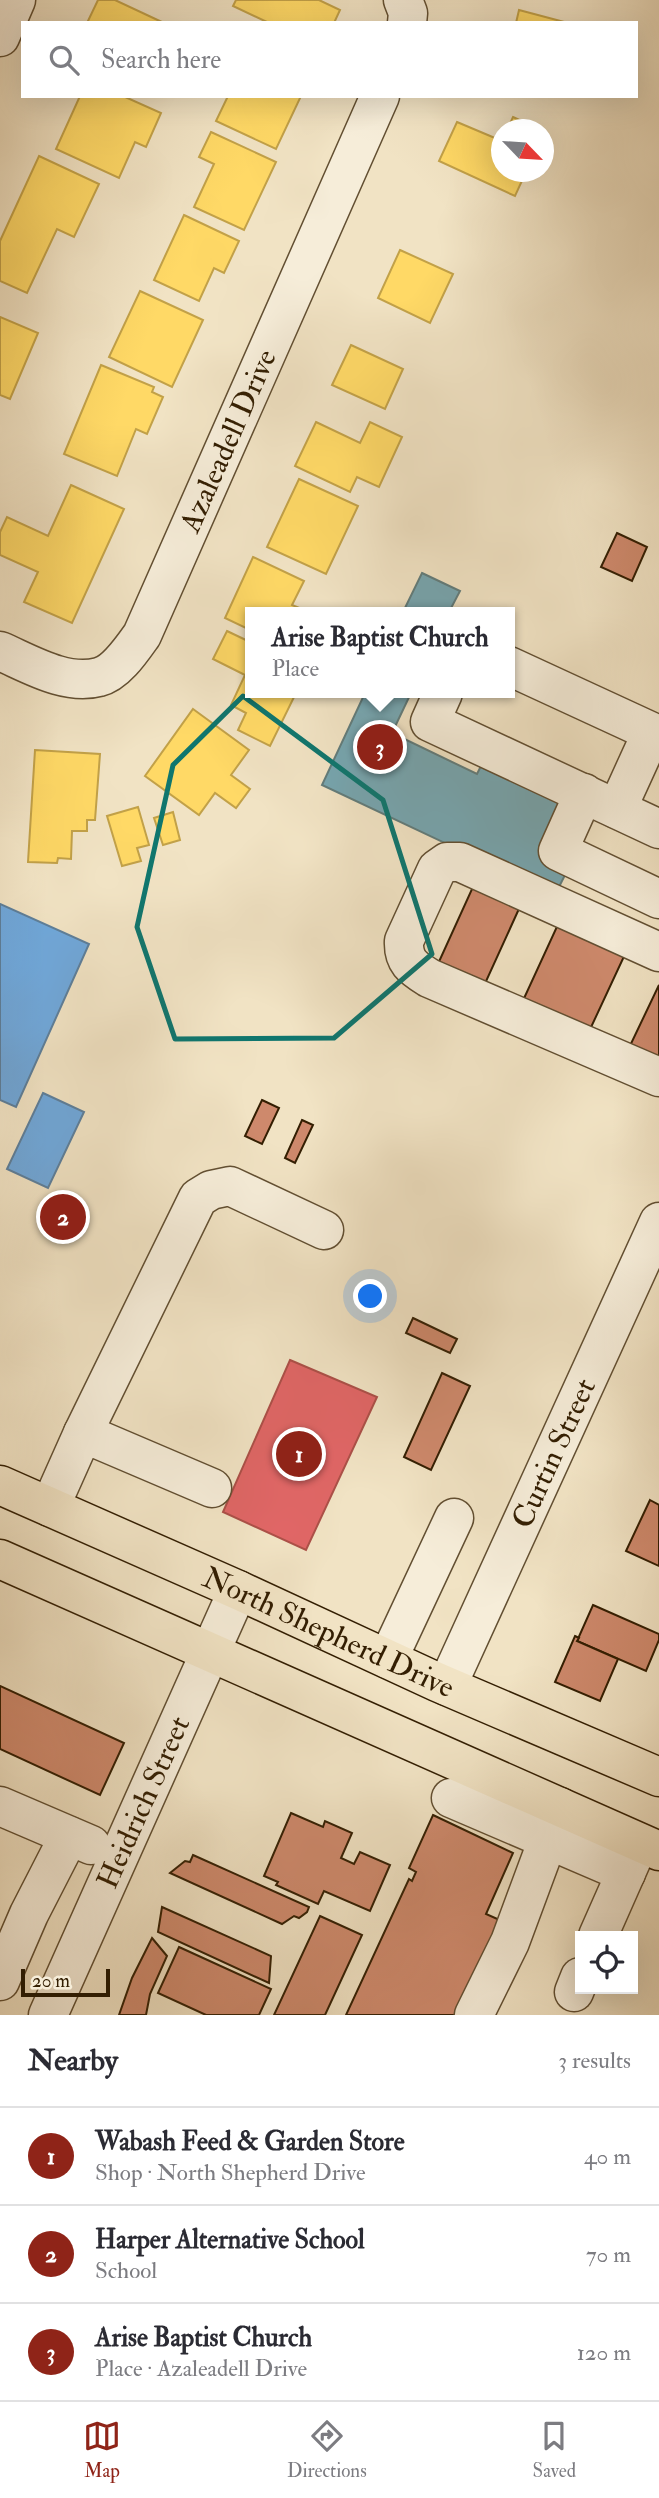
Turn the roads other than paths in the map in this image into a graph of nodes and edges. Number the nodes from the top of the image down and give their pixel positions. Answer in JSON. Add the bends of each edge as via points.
{"nodes":[{"id":1,"x":16,"y":0,"type":"edge"},
{"id":2,"x":403,"y":0,"type":"edge"},
{"id":3,"x":407,"y":21,"type":"edge"},
{"id":4,"x":0,"y":37,"type":"edge"},
{"id":5,"x":379,"y":98,"type":"edge"},
{"id":6,"x":0,"y":651,"type":"edge"},
{"id":7,"x":515,"y":669,"type":"edge"},
{"id":8,"x":441,"y":698,"type":"edge"},
{"id":9,"x":601,"y":801,"type":"junction"},
{"id":10,"x":659,"y":829,"type":"edge"},
{"id":11,"x":659,"y":899,"type":"edge"},
{"id":12,"x":659,"y":952,"type":"edge"},
{"id":13,"x":659,"y":1077,"type":"edge"},
{"id":14,"x":659,"y":1222,"type":"edge"},
{"id":15,"x":324,"y":1230,"type":"dead end"},
{"id":16,"x":83,"y":1433,"type":"junction"},
{"id":17,"x":0,"y":1485,"type":"edge"},
{"id":18,"x":212,"y":1488,"type":"dead end"},
{"id":19,"x":50,"y":1507,"type":"junction"},
{"id":20,"x":454,"y":1518,"type":"dead end"},
{"id":21,"x":0,"y":1559,"type":"edge"},
{"id":22,"x":238,"y":1590,"type":"junction"},
{"id":23,"x":211,"y":1652,"type":"junction"},
{"id":24,"x":388,"y":1659,"type":"junction"},
{"id":25,"x":447,"y":1686,"type":"junction"},
{"id":26,"x":659,"y":1777,"type":"edge"},
{"id":27,"x":451,"y":1798,"type":"dead end"},
{"id":28,"x":0,"y":1806,"type":"edge"},
{"id":29,"x":553,"y":1823,"type":"junction"},
{"id":30,"x":69,"y":1836,"type":"junction"},
{"id":31,"x":642,"y":1855,"type":"edge"},
{"id":32,"x":119,"y":1857,"type":"junction"},
{"id":33,"x":14,"y":1908,"type":"edge"},
{"id":34,"x":601,"y":1931,"type":"edge"},
{"id":35,"x":0,"y":1981,"type":"edge"},
{"id":36,"x":48,"y":2015,"type":"edge"},
{"id":37,"x":474,"y":2015,"type":"edge"}],
"edges":[{"from":1,"to":4,"type":"street"},
{"from":2,"to":3,"type":"street"},
{"from":5,"to":6,"type":"street","name":"Azaleadell Drive","via":[[142,635],[125,659],[101,677],[71,678]]},
{"from":7,"to":9,"type":"street","via":[[652,732]]},
{"from":8,"to":9,"type":"street","via":[[430,722]]},
{"from":9,"to":10,"type":"street"},
{"from":9,"to":11,"type":"street","via":[[558,851]]},
{"from":12,"to":13,"type":"street","via":[[475,868],[447,862],[437,869],[404,941],[403,954],[413,968],[429,978]]},
{"from":14,"to":25,"type":"street","name":"Curtin Street"},
{"from":15,"to":16,"type":"street","via":[[230,1186],[198,1198]]},
{"from":16,"to":18,"type":"street"},
{"from":16,"to":19,"type":"street"},
{"from":17,"to":19,"type":"main road","name":"North Shepherd Drive"},
{"from":19,"to":22,"type":"main road","name":"North Shepherd Drive"},
{"from":20,"to":24,"type":"street"},
{"from":21,"to":23,"type":"main road"},
{"from":22,"to":23,"type":"street","name":"Heidrich Street"},
{"from":22,"to":24,"type":"main road","name":"North Shepherd Drive"},
{"from":23,"to":29,"type":"main road"},
{"from":23,"to":32,"type":"street","name":"Heidrich Street"},
{"from":24,"to":25,"type":"main road","name":"North Shepherd Drive"},
{"from":25,"to":26,"type":"main road","name":"North Shepherd Drive"},
{"from":27,"to":29,"type":"street"},
{"from":28,"to":30,"type":"street"},
{"from":29,"to":31,"type":"main road"},
{"from":29,"to":37,"type":"street","via":[[510,1942]]},
{"from":30,"to":32,"type":"street"},
{"from":30,"to":33,"type":"street"},
{"from":31,"to":34,"type":"street"},
{"from":32,"to":36,"type":"street","name":"Heidrich Street"},
{"from":33,"to":35,"type":"street"}]}
